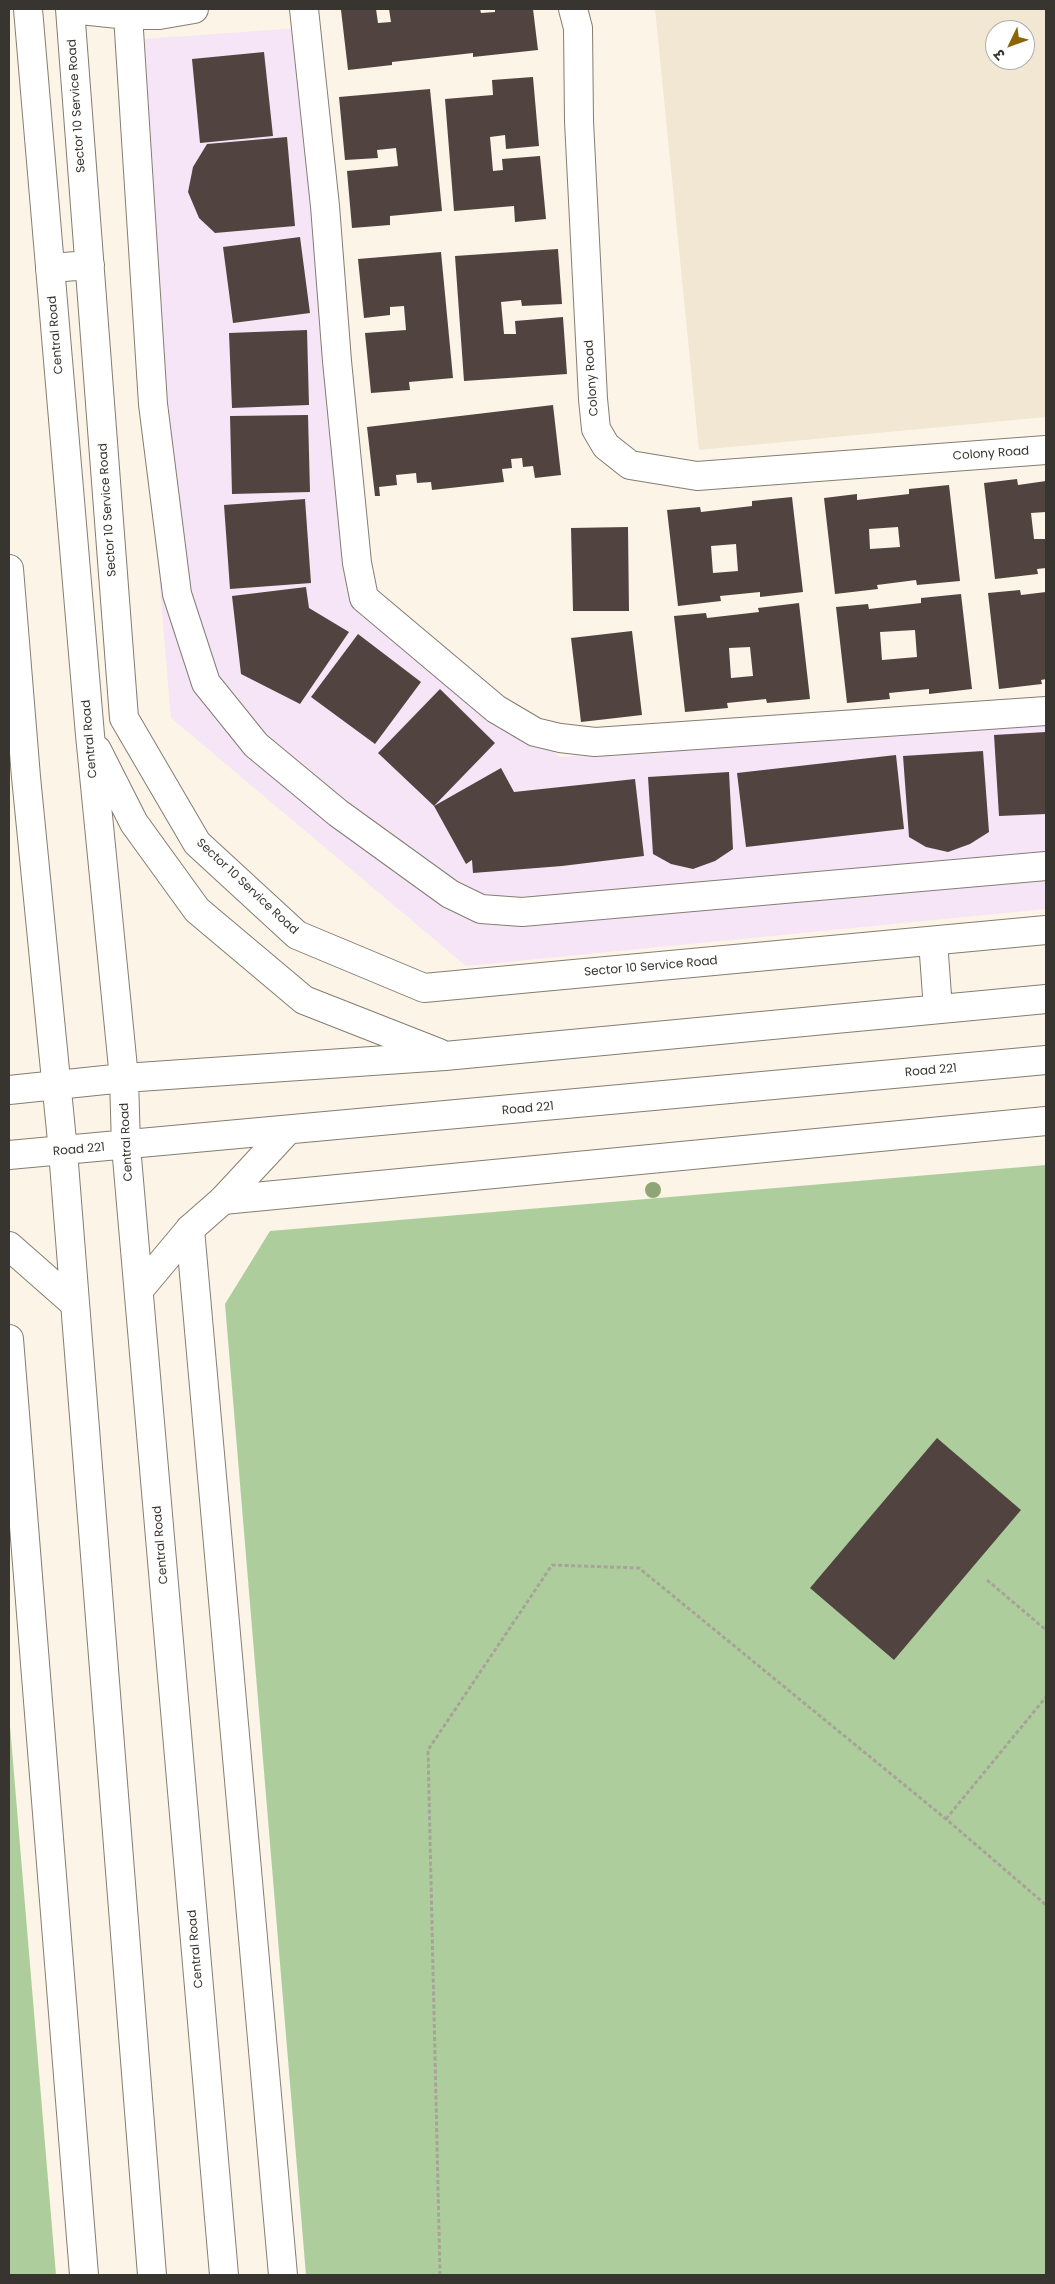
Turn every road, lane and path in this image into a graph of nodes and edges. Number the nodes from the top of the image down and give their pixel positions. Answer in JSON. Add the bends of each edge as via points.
{"nodes":[{"id":1,"x":28,"y":9,"type":"edge"},
{"id":2,"x":70,"y":9,"type":"edge"},
{"id":3,"x":194,"y":9,"type":"edge"},
{"id":4,"x":304,"y":9,"type":"edge"},
{"id":5,"x":573,"y":9,"type":"edge"},
{"id":6,"x":128,"y":15,"type":"junction"},
{"id":7,"x":90,"y":265,"type":"junction"},
{"id":8,"x":50,"y":268,"type":"junction"},
{"id":9,"x":1046,"y":450,"type":"edge"},
{"id":10,"x":9,"y":569,"type":"edge"},
{"id":11,"x":1046,"y":710,"type":"edge"},
{"id":12,"x":90,"y":735,"type":"junction"},
{"id":13,"x":26,"y":777,"type":"junction"},
{"id":14,"x":9,"y":812,"type":"edge"},
{"id":15,"x":1046,"y":866,"type":"edge"},
{"id":16,"x":1046,"y":930,"type":"edge"},
{"id":17,"x":933,"y":941,"type":"junction"},
{"id":18,"x":1046,"y":999,"type":"edge"},
{"id":19,"x":938,"y":1009,"type":"junction"},
{"id":20,"x":445,"y":1056,"type":"junction"},
{"id":21,"x":1046,"y":1060,"type":"edge"},
{"id":22,"x":124,"y":1078,"type":"junction"},
{"id":23,"x":57,"y":1084,"type":"junction"},
{"id":24,"x":9,"y":1090,"type":"edge"},
{"id":25,"x":1046,"y":1121,"type":"edge"},
{"id":26,"x":287,"y":1131,"type":"junction"},
{"id":27,"x":126,"y":1146,"type":"junction"},
{"id":28,"x":63,"y":1151,"type":"junction"},
{"id":29,"x":9,"y":1155,"type":"edge"},
{"id":30,"x":222,"y":1200,"type":"junction"},
{"id":31,"x":190,"y":1229,"type":"junction"},
{"id":32,"x":9,"y":1246,"type":"edge"},
{"id":33,"x":138,"y":1290,"type":"junction"},
{"id":34,"x":75,"y":1304,"type":"junction"},
{"id":35,"x":9,"y":1339,"type":"edge"},
{"id":36,"x":988,"y":1580,"type":"dead end"},
{"id":37,"x":1046,"y":1630,"type":"edge"},
{"id":38,"x":1046,"y":1698,"type":"edge"},
{"id":39,"x":946,"y":1819,"type":"junction"},
{"id":40,"x":1046,"y":1905,"type":"edge"},
{"id":41,"x":84,"y":2275,"type":"edge"},
{"id":42,"x":152,"y":2275,"type":"edge"},
{"id":43,"x":224,"y":2275,"type":"edge"},
{"id":44,"x":283,"y":2275,"type":"edge"},
{"id":45,"x":440,"y":2275,"type":"edge"}],
"edges":[{"from":1,"to":8,"type":"street","name":"Central Road"},
{"from":2,"to":6,"type":"street"},
{"from":2,"to":7,"type":"street","name":"Sector 10 Service Road"},
{"from":3,"to":6,"type":"street","via":[[159,15]]},
{"from":4,"to":11,"type":"street","via":[[354,535],[364,598],[496,709],[535,732],[560,738],[596,742]]},
{"from":5,"to":9,"type":"street","name":"Colony Road","via":[[578,28],[579,121],[593,399],[596,430],[606,446],[630,465],[697,476]]},
{"from":6,"to":15,"type":"street","via":[[153,404],[177,594],[206,683],[256,745],[338,813],[450,894],[481,910],[522,912]]},
{"from":7,"to":8,"type":"street"},
{"from":7,"to":17,"type":"street","name":"Sector 10 Service Road","via":[[124,718],[197,843],[297,935],[424,988]]},
{"from":8,"to":12,"type":"street","name":"Central Road"},
{"from":10,"to":13,"type":"street"},
{"from":12,"to":20,"type":"street","via":[[134,823],[197,910],[304,1000]]},
{"from":12,"to":22,"type":"street","name":"Central Road"},
{"from":13,"to":14,"type":"street"},
{"from":13,"to":23,"type":"street"},
{"from":16,"to":17,"type":"street","name":"Sector 10 Service Road"},
{"from":17,"to":19,"type":"street"},
{"from":18,"to":19,"type":"street"},
{"from":19,"to":20,"type":"street"},
{"from":20,"to":22,"type":"street"},
{"from":21,"to":26,"type":"street","name":"Road 221"},
{"from":22,"to":23,"type":"street"},
{"from":22,"to":27,"type":"street","name":"Central Road"},
{"from":23,"to":24,"type":"street"},
{"from":23,"to":28,"type":"street"},
{"from":25,"to":30,"type":"street"},
{"from":26,"to":27,"type":"street","name":"Road 221"},
{"from":26,"to":30,"type":"street"},
{"from":27,"to":28,"type":"street","name":"Road 221"},
{"from":27,"to":33,"type":"street","name":"Central Road"},
{"from":28,"to":29,"type":"street","name":"Road 221"},
{"from":28,"to":34,"type":"street"},
{"from":30,"to":31,"type":"street"},
{"from":31,"to":33,"type":"street"},
{"from":31,"to":44,"type":"street"},
{"from":32,"to":34,"type":"street"},
{"from":33,"to":43,"type":"street","name":"Central Road"},
{"from":34,"to":42,"type":"street"},
{"from":35,"to":41,"type":"street"},
{"from":36,"to":37,"type":"path"},
{"from":38,"to":39,"type":"path"},
{"from":39,"to":40,"type":"path"},
{"from":39,"to":45,"type":"path","via":[[639,1568],[552,1565],[428,1750]]}]}
